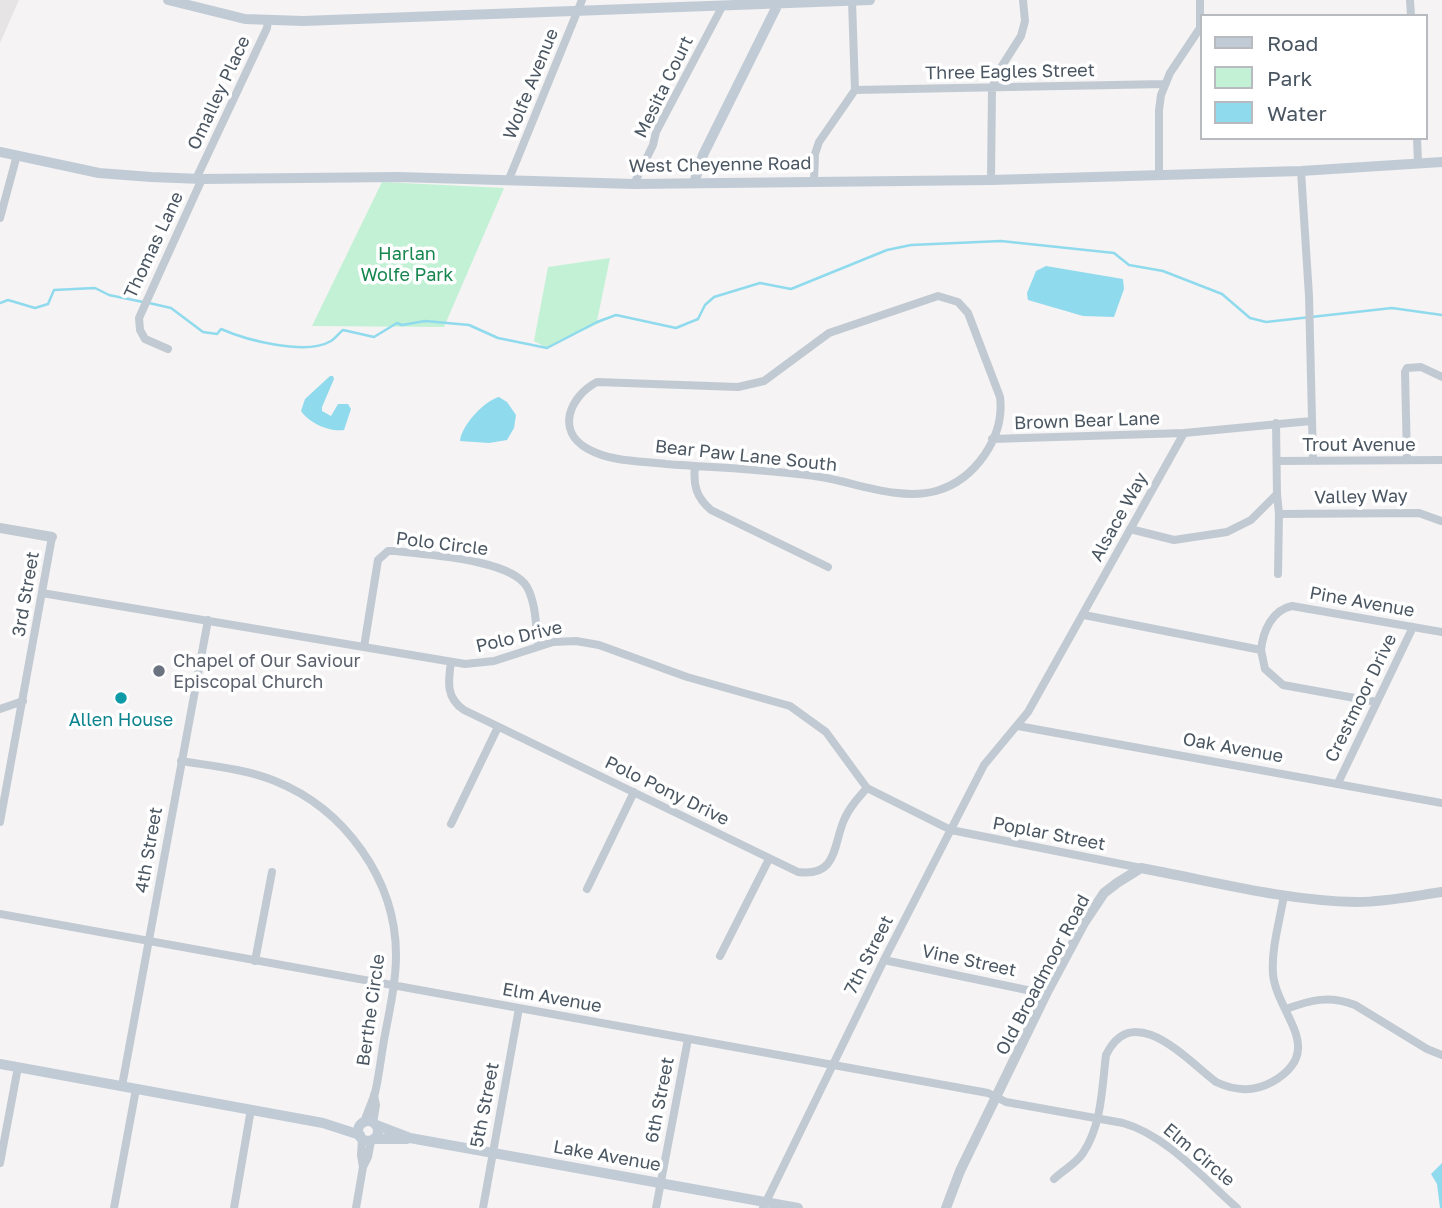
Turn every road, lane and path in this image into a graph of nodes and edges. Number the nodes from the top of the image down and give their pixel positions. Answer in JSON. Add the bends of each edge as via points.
{"nodes":[{"id":1,"x":168,"y":0,"type":"edge"},
{"id":2,"x":870,"y":0,"type":"edge"},
{"id":3,"x":1023,"y":0,"type":"edge"},
{"id":4,"x":1200,"y":0,"type":"edge"},
{"id":5,"x":827,"y":1,"type":"edge"},
{"id":6,"x":852,"y":1,"type":"edge"},
{"id":7,"x":779,"y":2,"type":"edge"},
{"id":8,"x":723,"y":5,"type":"junction"},
{"id":9,"x":580,"y":6,"type":"edge"},
{"id":10,"x":268,"y":20,"type":"junction"},
{"id":11,"x":1165,"y":84,"type":"junction"},
{"id":12,"x":992,"y":88,"type":"junction"},
{"id":13,"x":855,"y":90,"type":"junction"},
{"id":14,"x":1417,"y":140,"type":"edge"},
{"id":15,"x":0,"y":152,"type":"edge"},
{"id":16,"x":17,"y":155,"type":"junction"},
{"id":17,"x":1442,"y":162,"type":"edge"},
{"id":18,"x":1418,"y":163,"type":"junction"},
{"id":19,"x":1301,"y":171,"type":"junction"},
{"id":20,"x":1159,"y":174,"type":"junction"},
{"id":21,"x":199,"y":179,"type":"junction"},
{"id":22,"x":509,"y":180,"type":"junction"},
{"id":23,"x":990,"y":180,"type":"junction"},
{"id":24,"x":814,"y":181,"type":"junction"},
{"id":25,"x":694,"y":183,"type":"junction"},
{"id":26,"x":634,"y":184,"type":"junction"},
{"id":27,"x":0,"y":218,"type":"edge"},
{"id":28,"x":168,"y":349,"type":"dead end"},
{"id":29,"x":1442,"y":377,"type":"edge"},
{"id":30,"x":1311,"y":421,"type":"junction"},
{"id":31,"x":1276,"y":424,"type":"junction"},
{"id":32,"x":1184,"y":433,"type":"junction"},
{"id":33,"x":992,"y":439,"type":"junction"},
{"id":34,"x":1313,"y":460,"type":"junction"},
{"id":35,"x":1406,"y":460,"type":"junction"},
{"id":36,"x":1442,"y":460,"type":"edge"},
{"id":37,"x":1277,"y":461,"type":"junction"},
{"id":38,"x":695,"y":466,"type":"junction"},
{"id":39,"x":1277,"y":494,"type":"junction"},
{"id":40,"x":1279,"y":514,"type":"junction"},
{"id":41,"x":1441,"y":521,"type":"edge"},
{"id":42,"x":0,"y":528,"type":"edge"},
{"id":43,"x":1130,"y":528,"type":"junction"},
{"id":44,"x":52,"y":537,"type":"joint"},
{"id":45,"x":828,"y":567,"type":"dead end"},
{"id":46,"x":1278,"y":574,"type":"dead end"},
{"id":47,"x":42,"y":593,"type":"junction"},
{"id":48,"x":1084,"y":615,"type":"junction"},
{"id":49,"x":208,"y":620,"type":"junction"},
{"id":50,"x":1413,"y":627,"type":"junction"},
{"id":51,"x":1442,"y":632,"type":"edge"},
{"id":52,"x":538,"y":645,"type":"junction"},
{"id":53,"x":364,"y":647,"type":"junction"},
{"id":54,"x":1261,"y":650,"type":"junction"},
{"id":55,"x":451,"y":662,"type":"junction"},
{"id":56,"x":23,"y":701,"type":"junction"},
{"id":57,"x":1377,"y":702,"type":"junction"},
{"id":58,"x":0,"y":709,"type":"edge"},
{"id":59,"x":1018,"y":726,"type":"junction"},
{"id":60,"x":498,"y":727,"type":"junction"},
{"id":61,"x":181,"y":761,"type":"junction"},
{"id":62,"x":1338,"y":783,"type":"junction"},
{"id":63,"x":867,"y":788,"type":"junction"},
{"id":64,"x":634,"y":793,"type":"junction"},
{"id":65,"x":1442,"y":803,"type":"edge"},
{"id":66,"x":0,"y":822,"type":"edge"},
{"id":67,"x":451,"y":824,"type":"dead end"},
{"id":68,"x":951,"y":830,"type":"junction"},
{"id":69,"x":769,"y":859,"type":"junction"},
{"id":70,"x":1141,"y":868,"type":"junction"},
{"id":71,"x":272,"y":872,"type":"dead end"},
{"id":72,"x":587,"y":890,"type":"dead end"},
{"id":73,"x":1442,"y":892,"type":"edge"},
{"id":74,"x":1284,"y":895,"type":"junction"},
{"id":75,"x":0,"y":914,"type":"edge"},
{"id":76,"x":149,"y":942,"type":"junction"},
{"id":77,"x":720,"y":956,"type":"dead end"},
{"id":78,"x":884,"y":960,"type":"junction"},
{"id":79,"x":255,"y":961,"type":"junction"},
{"id":80,"x":394,"y":986,"type":"junction"},
{"id":81,"x":1046,"y":994,"type":"junction"},
{"id":82,"x":519,"y":1008,"type":"junction"},
{"id":83,"x":1286,"y":1009,"type":"junction"},
{"id":84,"x":688,"y":1038,"type":"junction"},
{"id":85,"x":1442,"y":1055,"type":"edge"},
{"id":86,"x":0,"y":1064,"type":"edge"},
{"id":87,"x":832,"y":1065,"type":"junction"},
{"id":88,"x":18,"y":1067,"type":"junction"},
{"id":89,"x":122,"y":1086,"type":"junction"},
{"id":90,"x":136,"y":1089,"type":"junction"},
{"id":91,"x":997,"y":1097,"type":"junction"},
{"id":92,"x":251,"y":1110,"type":"junction"},
{"id":93,"x":1097,"y":1119,"type":"junction"},
{"id":94,"x":368,"y":1131,"type":"junction"},
{"id":95,"x":491,"y":1153,"type":"junction"},
{"id":96,"x":0,"y":1163,"type":"edge"},
{"id":97,"x":1054,"y":1179,"type":"dead end"},
{"id":98,"x":660,"y":1183,"type":"junction"},
{"id":99,"x":764,"y":1205,"type":"edge"},
{"id":100,"x":949,"y":1205,"type":"edge"},
{"id":101,"x":114,"y":1208,"type":"edge"},
{"id":102,"x":234,"y":1208,"type":"edge"},
{"id":103,"x":356,"y":1208,"type":"edge"},
{"id":104,"x":483,"y":1208,"type":"edge"},
{"id":105,"x":656,"y":1208,"type":"edge"},
{"id":106,"x":798,"y":1208,"type":"edge"},
{"id":107,"x":1237,"y":1208,"type":"edge"}],
"edges":[{"from":1,"to":10,"type":"main road"},
{"from":2,"to":6,"type":"main road"},
{"from":3,"to":12,"type":"street","via":[[1021,36]]},
{"from":4,"to":11,"type":"street","via":[[1200,28]]},
{"from":5,"to":6,"type":"main road"},
{"from":5,"to":7,"type":"main road"},
{"from":6,"to":13,"type":"street"},
{"from":7,"to":8,"type":"main road"},
{"from":7,"to":25,"type":"main road","via":[[703,155]]},
{"from":8,"to":9,"type":"main road"},
{"from":8,"to":26,"type":"street","name":"Mesita Court"},
{"from":9,"to":10,"type":"main road"},
{"from":9,"to":22,"type":"street","name":"Wolfe Avenue"},
{"from":10,"to":21,"type":"street","name":"Omalley Place"},
{"from":11,"to":12,"type":"street","name":"Three Eagles Street"},
{"from":11,"to":20,"type":"street","via":[[1159,104]]},
{"from":12,"to":13,"type":"street","name":"Three Eagles Street"},
{"from":12,"to":23,"type":"street"},
{"from":13,"to":24,"type":"street","via":[[819,142]]},
{"from":14,"to":18,"type":"street"},
{"from":15,"to":16,"type":"main road","name":"West Cheyenne Road"},
{"from":16,"to":21,"type":"main road","name":"West Cheyenne Road","via":[[99,173]]},
{"from":16,"to":27,"type":"street"},
{"from":17,"to":18,"type":"main road","name":"West Cheyenne Road"},
{"from":18,"to":19,"type":"main road","name":"West Cheyenne Road"},
{"from":19,"to":20,"type":"main road","name":"West Cheyenne Road"},
{"from":19,"to":30,"type":"street"},
{"from":20,"to":23,"type":"main road","name":"West Cheyenne Road"},
{"from":21,"to":22,"type":"main road","name":"West Cheyenne Road"},
{"from":21,"to":28,"type":"street","name":"Thomas Lane","via":[[140,314],[145,340]]},
{"from":22,"to":26,"type":"main road","name":"West Cheyenne Road"},
{"from":23,"to":24,"type":"main road","name":"West Cheyenne Road"},
{"from":24,"to":25,"type":"main road","name":"West Cheyenne Road"},
{"from":25,"to":26,"type":"main road","name":"West Cheyenne Road"},
{"from":29,"to":35,"type":"street","via":[[1416,366],[1405,372]]},
{"from":30,"to":31,"type":"street"},
{"from":30,"to":34,"type":"street"},
{"from":31,"to":32,"type":"street"},
{"from":31,"to":37,"type":"street"},
{"from":32,"to":33,"type":"street","name":"Brown Bear Lane"},
{"from":32,"to":43,"type":"street","name":"Alsace Way"},
{"from":33,"to":38,"type":"street","name":"Bear Paw Lane South","via":[[967,475],[926,492],[891,491],[780,472]]},
{"from":33,"to":38,"type":"street","name":"Bear Paw Lane South","via":[[1000,423],[1000,397],[972,320],[958,302],[938,296],[829,333],[757,384],[597,382],[581,393],[570,409],[573,434],[599,454]]},
{"from":34,"to":35,"type":"street","name":"Trout Avenue"},
{"from":34,"to":37,"type":"street","name":"Trout Avenue"},
{"from":35,"to":36,"type":"street","name":"Trout Avenue"},
{"from":37,"to":39,"type":"street"},
{"from":38,"to":45,"type":"street","via":[[698,495],[711,510]]},
{"from":39,"to":40,"type":"street"},
{"from":39,"to":43,"type":"street","via":[[1251,520],[1227,532],[1174,540]]},
{"from":40,"to":41,"type":"street","name":"Valley Way","via":[[1419,513]]},
{"from":40,"to":46,"type":"street"},
{"from":42,"to":44,"type":"street"},
{"from":43,"to":48,"type":"street","name":"Alsace Way"},
{"from":44,"to":47,"type":"street","name":"3rd Street"},
{"from":47,"to":49,"type":"street","name":"Polo Drive"},
{"from":47,"to":56,"type":"street","name":"3rd Street"},
{"from":48,"to":54,"type":"street"},
{"from":48,"to":59,"type":"street","name":"Alsace Way"},
{"from":49,"to":53,"type":"street","name":"Polo Drive"},
{"from":49,"to":61,"type":"street","name":"4th Street"},
{"from":50,"to":51,"type":"street","name":"Pine Avenue"},
{"from":50,"to":54,"type":"street","name":"Pine Avenue","via":[[1292,606],[1271,620]]},
{"from":50,"to":57,"type":"street","name":"Crestmoor Drive"},
{"from":52,"to":53,"type":"street","name":"Polo Circle","via":[[530,593],[511,572],[494,565],[395,551],[378,560]]},
{"from":52,"to":55,"type":"street","name":"Polo Drive","via":[[494,661]]},
{"from":52,"to":63,"type":"street","name":"Polo Drive","via":[[565,641],[599,645],[687,677],[790,706],[826,732]]},
{"from":53,"to":55,"type":"street","name":"Polo Drive"},
{"from":54,"to":57,"type":"street","via":[[1265,669],[1283,685]]},
{"from":55,"to":60,"type":"street","name":"Polo Pony Drive","via":[[448,685],[457,705]]},
{"from":56,"to":58,"type":"street"},
{"from":56,"to":66,"type":"street","name":"3rd Street"},
{"from":57,"to":62,"type":"street","name":"Crestmoor Drive"},
{"from":59,"to":62,"type":"street","name":"Oak Avenue"},
{"from":59,"to":68,"type":"street","name":"7th Street","via":[[984,765]]},
{"from":60,"to":64,"type":"street","name":"Polo Pony Drive"},
{"from":60,"to":67,"type":"street"},
{"from":61,"to":76,"type":"street","name":"4th Street"},
{"from":61,"to":80,"type":"street","name":"Berthe Circle","via":[[274,780],[303,795],[343,827],[366,856],[389,909],[396,941]]},
{"from":62,"to":65,"type":"street","name":"Oak Avenue"},
{"from":63,"to":68,"type":"street","name":"Polo Drive"},
{"from":63,"to":69,"type":"street","name":"Polo Pony Drive","via":[[847,812],[835,852],[822,868],[798,872]]},
{"from":64,"to":69,"type":"street","name":"Polo Pony Drive"},
{"from":64,"to":72,"type":"street"},
{"from":68,"to":70,"type":"street","name":"Poplar Street"},
{"from":68,"to":78,"type":"street","name":"7th Street"},
{"from":69,"to":77,"type":"street"},
{"from":70,"to":74,"type":"street"},
{"from":70,"to":81,"type":"street","name":"Old Broadmoor Road","via":[[1116,883],[1099,901]]},
{"from":71,"to":79,"type":"street"},
{"from":73,"to":74,"type":"street","via":[[1361,902]]},
{"from":74,"to":83,"type":"street","via":[[1273,970]]},
{"from":75,"to":76,"type":"street","name":"Elm Avenue"},
{"from":76,"to":79,"type":"street","name":"Elm Avenue"},
{"from":76,"to":89,"type":"street","name":"4th Street"},
{"from":78,"to":81,"type":"street","name":"Vine Street"},
{"from":78,"to":87,"type":"street","name":"7th Street"},
{"from":79,"to":80,"type":"street","name":"Elm Avenue"},
{"from":80,"to":82,"type":"street","name":"Elm Avenue"},
{"from":80,"to":94,"type":"street","name":"Berthe Circle"},
{"from":81,"to":91,"type":"street","name":"Old Broadmoor Road"},
{"from":82,"to":84,"type":"street","name":"Elm Avenue"},
{"from":82,"to":95,"type":"street","name":"5th Street"},
{"from":83,"to":85,"type":"street","via":[[1321,998],[1344,1000]]},
{"from":83,"to":93,"type":"street","via":[[1298,1043],[1294,1063],[1270,1083],[1250,1089],[1216,1082],[1153,1034],[1124,1034],[1106,1055]]},
{"from":84,"to":87,"type":"street","name":"Elm Avenue"},
{"from":84,"to":98,"type":"street","name":"6th Street"},
{"from":86,"to":88,"type":"main road","name":"Lake Avenue"},
{"from":87,"to":91,"type":"street","name":"Elm Avenue"},
{"from":87,"to":99,"type":"street","name":"7th Street"},
{"from":88,"to":89,"type":"main road","name":"Lake Avenue"},
{"from":88,"to":96,"type":"street"},
{"from":89,"to":90,"type":"main road","name":"Lake Avenue"},
{"from":90,"to":92,"type":"main road","name":"Lake Avenue"},
{"from":90,"to":101,"type":"street"},
{"from":91,"to":93,"type":"street","name":"Elm Avenue"},
{"from":91,"to":100,"type":"street","name":"Old Broadmoor Road","via":[[960,1171]]},
{"from":92,"to":94,"type":"main road","name":"Lake Avenue"},
{"from":92,"to":102,"type":"street"},
{"from":93,"to":97,"type":"street","via":[[1083,1153]]},
{"from":93,"to":107,"type":"street","name":"Elm Circle","via":[[1147,1132]]},
{"from":94,"to":95,"type":"main road","name":"Lake Avenue","via":[[388,1140],[410,1138]]},
{"from":94,"to":103,"type":"street","name":"Berthe Circle"},
{"from":95,"to":98,"type":"main road","name":"Lake Avenue"},
{"from":95,"to":104,"type":"street","name":"5th Street"},
{"from":98,"to":99,"type":"main road","name":"Lake Avenue"},
{"from":98,"to":105,"type":"street","name":"6th Street"},
{"from":99,"to":106,"type":"main road","name":"Lake Avenue"}]}
